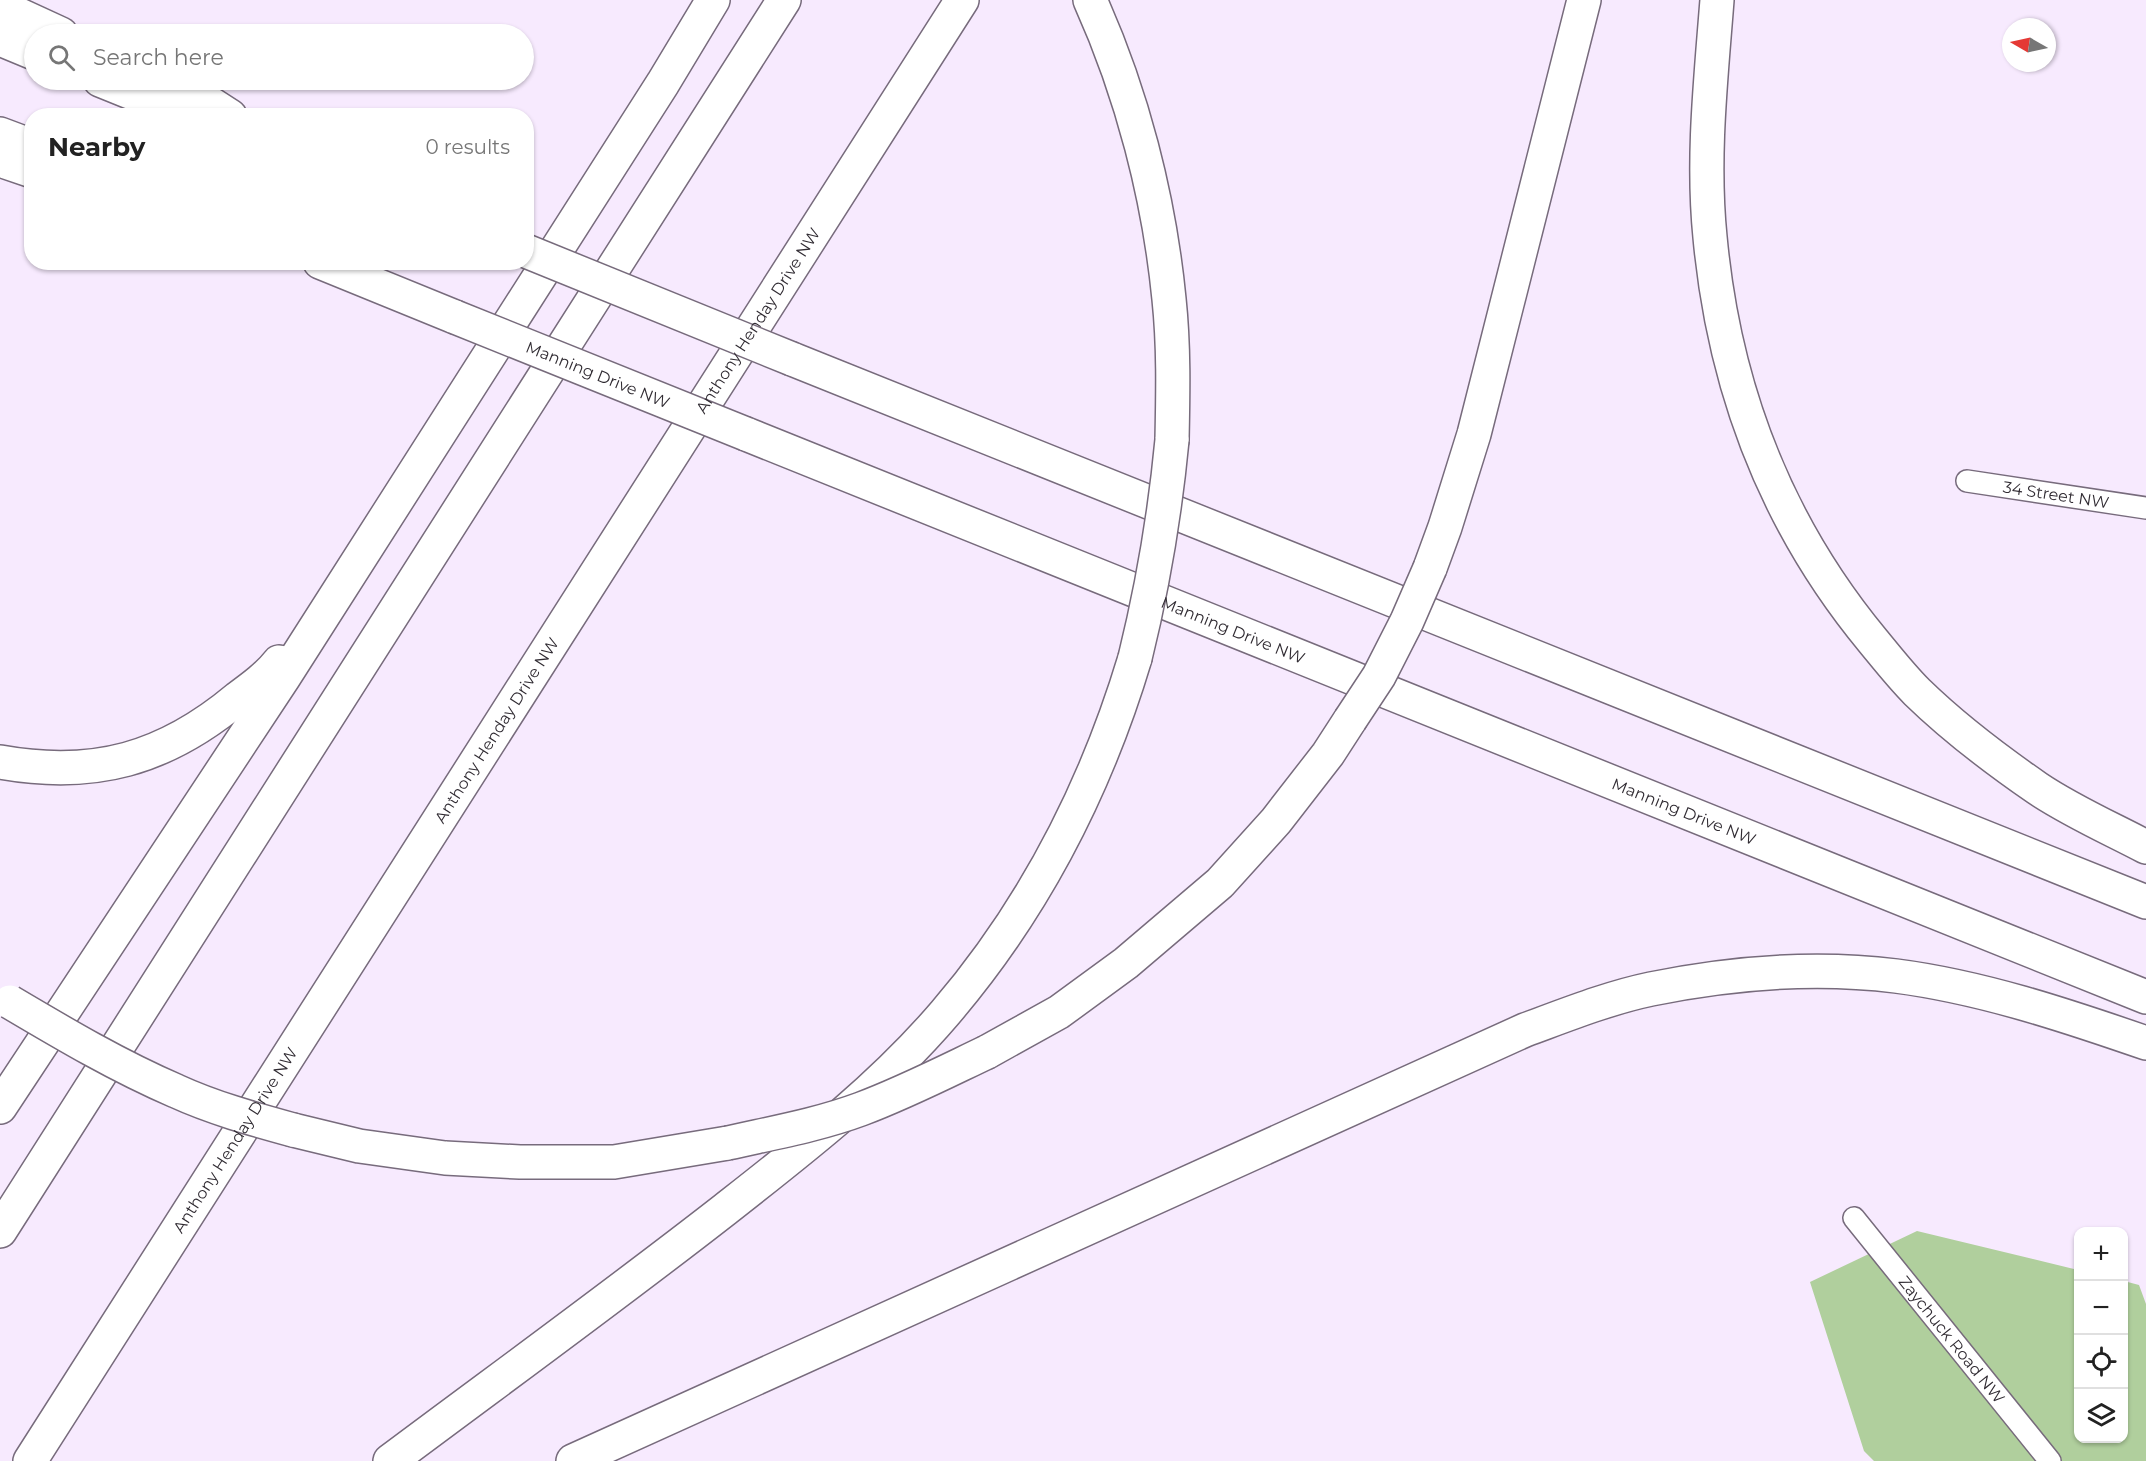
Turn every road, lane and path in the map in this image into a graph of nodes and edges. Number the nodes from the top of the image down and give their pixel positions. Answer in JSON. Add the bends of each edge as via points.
{"nodes":[{"id":1,"x":697,"y":0,"type":"edge"},
{"id":2,"x":712,"y":0,"type":"edge"},
{"id":3,"x":784,"y":0,"type":"edge"},
{"id":4,"x":962,"y":0,"type":"edge"},
{"id":5,"x":1090,"y":0,"type":"edge"},
{"id":6,"x":1584,"y":0,"type":"edge"},
{"id":7,"x":1717,"y":0,"type":"edge"},
{"id":8,"x":0,"y":6,"type":"edge"},
{"id":9,"x":39,"y":24,"type":"edge"},
{"id":10,"x":0,"y":39,"type":"edge"},
{"id":11,"x":24,"y":49,"type":"edge"},
{"id":12,"x":663,"y":83,"type":"junction"},
{"id":13,"x":125,"y":90,"type":"edge"},
{"id":14,"x":178,"y":90,"type":"edge"},
{"id":15,"x":169,"y":108,"type":"edge"},
{"id":16,"x":214,"y":108,"type":"edge"},
{"id":17,"x":0,"y":134,"type":"edge"},
{"id":18,"x":24,"y":143,"type":"edge"},
{"id":19,"x":0,"y":160,"type":"edge"},
{"id":20,"x":24,"y":168,"type":"edge"},
{"id":21,"x":534,"y":254,"type":"edge"},
{"id":22,"x":340,"y":270,"type":"edge"},
{"id":23,"x":1967,"y":481,"type":"dead end"},
{"id":24,"x":2146,"y":508,"type":"edge"},
{"id":25,"x":345,"y":582,"type":"junction"},
{"id":26,"x":0,"y":762,"type":"edge"},
{"id":27,"x":2146,"y":847,"type":"edge"},
{"id":28,"x":2146,"y":902,"type":"edge"},
{"id":29,"x":2146,"y":997,"type":"edge"},
{"id":30,"x":5,"y":998,"type":"edge"},
{"id":31,"x":2146,"y":1043,"type":"edge"},
{"id":32,"x":0,"y":1107,"type":"edge"},
{"id":33,"x":1854,"y":1218,"type":"dead end"},
{"id":34,"x":0,"y":1231,"type":"edge"},
{"id":35,"x":30,"y":1461,"type":"edge"},
{"id":36,"x":390,"y":1461,"type":"edge"},
{"id":37,"x":573,"y":1461,"type":"edge"},
{"id":38,"x":2050,"y":1461,"type":"edge"}],
"edges":[{"from":1,"to":12,"type":"highway"},
{"from":2,"to":12,"type":"highway"},
{"from":3,"to":34,"type":"highway"},
{"from":4,"to":35,"type":"highway","name":"Anthony Henday Drive NW"},
{"from":5,"to":36,"type":"highway","bridge":true,"via":[[1130,109],[1159,227],[1169,299],[1172,440],[1158,556],[1135,658],[1092,779],[1063,840],[988,960],[903,1060],[855,1105],[685,1240]]},
{"from":6,"to":30,"type":"highway","bridge":true,"via":[[1474,434],[1430,568],[1379,676],[1328,754],[1220,883],[1059,1012],[987,1052],[899,1093],[793,1129],[614,1161],[520,1162],[445,1158],[359,1146],[229,1112],[176,1091],[84,1045]]},
{"from":7,"to":27,"type":"highway","via":[[1707,186],[1717,297],[1742,403],[1782,501],[1813,559],[1846,608],[1915,690],[1956,728],[2040,790]]},
{"from":8,"to":9,"type":"highway"},
{"from":10,"to":11,"type":"highway"},
{"from":12,"to":25,"type":"highway"},
{"from":13,"to":15,"type":"highway"},
{"from":14,"to":16,"type":"highway"},
{"from":17,"to":18,"type":"highway"},
{"from":19,"to":20,"type":"highway"},
{"from":21,"to":28,"type":"highway","bridge":true},
{"from":22,"to":29,"type":"highway","name":"Manning Drive NW","bridge":true},
{"from":23,"to":24,"type":"street","name":"34 Street NW"},
{"from":25,"to":26,"type":"highway","via":[[273,670],[191,734],[158,750],[116,762],[72,768]]},
{"from":25,"to":32,"type":"highway"},
{"from":31,"to":37,"type":"highway","via":[[2012,1000],[1896,976],[1801,972],[1726,976],[1649,990],[1525,1030]]},
{"from":33,"to":38,"type":"street","name":"Zaychuck Road NW"}]}
